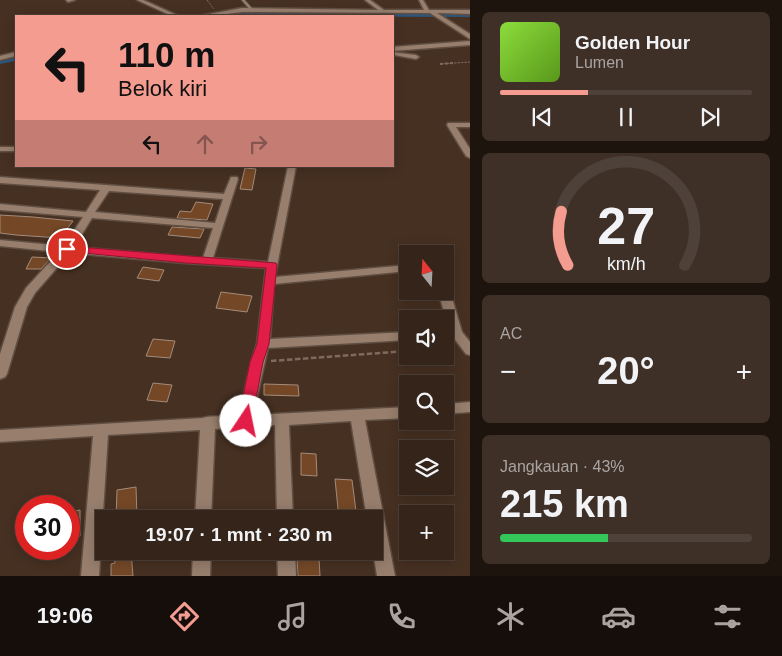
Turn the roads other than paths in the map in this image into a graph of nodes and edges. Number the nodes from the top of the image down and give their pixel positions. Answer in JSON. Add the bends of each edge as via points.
{"nodes":[{"id":1,"x":139,"y":0,"type":"edge"},
{"id":2,"x":243,"y":0,"type":"edge"},
{"id":3,"x":367,"y":0,"type":"edge"},
{"id":4,"x":421,"y":0,"type":"edge"},
{"id":5,"x":346,"y":5,"type":"dead end"},
{"id":6,"x":353,"y":11,"type":"junction"},
{"id":7,"x":383,"y":11,"type":"junction"},
{"id":8,"x":470,"y":12,"type":"edge"},
{"id":9,"x":254,"y":14,"type":"edge"},
{"id":10,"x":433,"y":14,"type":"junction"},
{"id":11,"x":174,"y":15,"type":"edge"},
{"id":12,"x":207,"y":15,"type":"edge"},
{"id":13,"x":470,"y":16,"type":"edge"},
{"id":14,"x":470,"y":37,"type":"edge"},
{"id":15,"x":470,"y":43,"type":"edge"},
{"id":16,"x":394,"y":49,"type":"edge"},
{"id":17,"x":394,"y":53,"type":"edge"},
{"id":18,"x":15,"y":54,"type":"edge"},
{"id":19,"x":416,"y":57,"type":"dead end"},
{"id":20,"x":0,"y":58,"type":"edge"},
{"id":21,"x":470,"y":125,"type":"edge"},
{"id":22,"x":466,"y":145,"type":"edge"},
{"id":23,"x":2,"y":149,"type":"dead end"},
{"id":24,"x":15,"y":149,"type":"edge"},
{"id":25,"x":470,"y":156,"type":"edge"},
{"id":26,"x":292,"y":167,"type":"edge"},
{"id":27,"x":234,"y":179,"type":"dead end"},
{"id":28,"x":0,"y":180,"type":"edge"},
{"id":29,"x":106,"y":188,"type":"junction"},
{"id":30,"x":228,"y":197,"type":"junction"},
{"id":31,"x":0,"y":207,"type":"edge"},
{"id":32,"x":90,"y":214,"type":"junction"},
{"id":33,"x":218,"y":226,"type":"junction"},
{"id":34,"x":0,"y":243,"type":"edge"},
{"id":35,"x":67,"y":249,"type":"junction"},
{"id":36,"x":207,"y":261,"type":"junction"},
{"id":37,"x":272,"y":265,"type":"junction"},
{"id":38,"x":399,"y":269,"type":"edge"},
{"id":39,"x":269,"y":281,"type":"junction"},
{"id":40,"x":399,"y":336,"type":"edge"},
{"id":41,"x":454,"y":336,"type":"edge"},
{"id":42,"x":263,"y":344,"type":"junction"},
{"id":43,"x":470,"y":351,"type":"edge"},
{"id":44,"x":0,"y":374,"type":"edge"},
{"id":45,"x":470,"y":407,"type":"edge"},
{"id":46,"x":454,"y":408,"type":"edge"},
{"id":47,"x":399,"y":413,"type":"edge"},
{"id":48,"x":357,"y":416,"type":"junction"},
{"id":49,"x":282,"y":420,"type":"junction"},
{"id":50,"x":246,"y":421,"type":"junction"},
{"id":51,"x":208,"y":422,"type":"junction"},
{"id":52,"x":101,"y":430,"type":"junction"},
{"id":53,"x":0,"y":436,"type":"edge"},
{"id":54,"x":203,"y":510,"type":"edge"},
{"id":55,"x":285,"y":510,"type":"edge"},
{"id":56,"x":202,"y":560,"type":"edge"},
{"id":57,"x":286,"y":560,"type":"edge"},
{"id":58,"x":90,"y":576,"type":"edge"},
{"id":59,"x":201,"y":576,"type":"edge"},
{"id":60,"x":287,"y":576,"type":"edge"},
{"id":61,"x":386,"y":576,"type":"edge"}],
"edges":[{"from":1,"to":11,"type":"street"},
{"from":2,"to":9,"type":"lane"},
{"from":3,"to":7,"type":"street"},
{"from":4,"to":10,"type":"street"},
{"from":5,"to":6,"type":"street"},
{"from":6,"to":7,"type":"street"},
{"from":6,"to":9,"type":"street"},
{"from":7,"to":10,"type":"street"},
{"from":8,"to":10,"type":"street"},
{"from":9,"to":12,"type":"street","via":[[231,10]]},
{"from":10,"to":13,"type":"street"},
{"from":10,"to":14,"type":"street"},
{"from":15,"to":16,"type":"street"},
{"from":17,"to":19,"type":"street"},
{"from":18,"to":20,"type":"street"},
{"from":21,"to":22,"type":"street","via":[[451,126]]},
{"from":22,"to":25,"type":"street"},
{"from":23,"to":24,"type":"street"},
{"from":26,"to":37,"type":"street"},
{"from":27,"to":30,"type":"street"},
{"from":28,"to":29,"type":"street"},
{"from":29,"to":30,"type":"street"},
{"from":29,"to":32,"type":"street"},
{"from":30,"to":33,"type":"street"},
{"from":31,"to":32,"type":"street"},
{"from":32,"to":33,"type":"street"},
{"from":32,"to":35,"type":"street"},
{"from":33,"to":36,"type":"street"},
{"from":34,"to":35,"type":"street"},
{"from":35,"to":36,"type":"street"},
{"from":35,"to":44,"type":"street","via":[[20,307]]},
{"from":36,"to":37,"type":"street"},
{"from":37,"to":39,"type":"street"},
{"from":38,"to":39,"type":"street"},
{"from":39,"to":42,"type":"street"},
{"from":40,"to":42,"type":"street"},
{"from":41,"to":43,"type":"street"},
{"from":42,"to":50,"type":"street"},
{"from":45,"to":46,"type":"street"},
{"from":47,"to":48,"type":"street"},
{"from":48,"to":49,"type":"street"},
{"from":48,"to":61,"type":"street"},
{"from":49,"to":50,"type":"street"},
{"from":49,"to":55,"type":"street"},
{"from":50,"to":51,"type":"street"},
{"from":51,"to":52,"type":"street"},
{"from":51,"to":54,"type":"street"},
{"from":52,"to":53,"type":"street"},
{"from":52,"to":58,"type":"street"},
{"from":56,"to":59,"type":"street"},
{"from":57,"to":60,"type":"street"}]}
